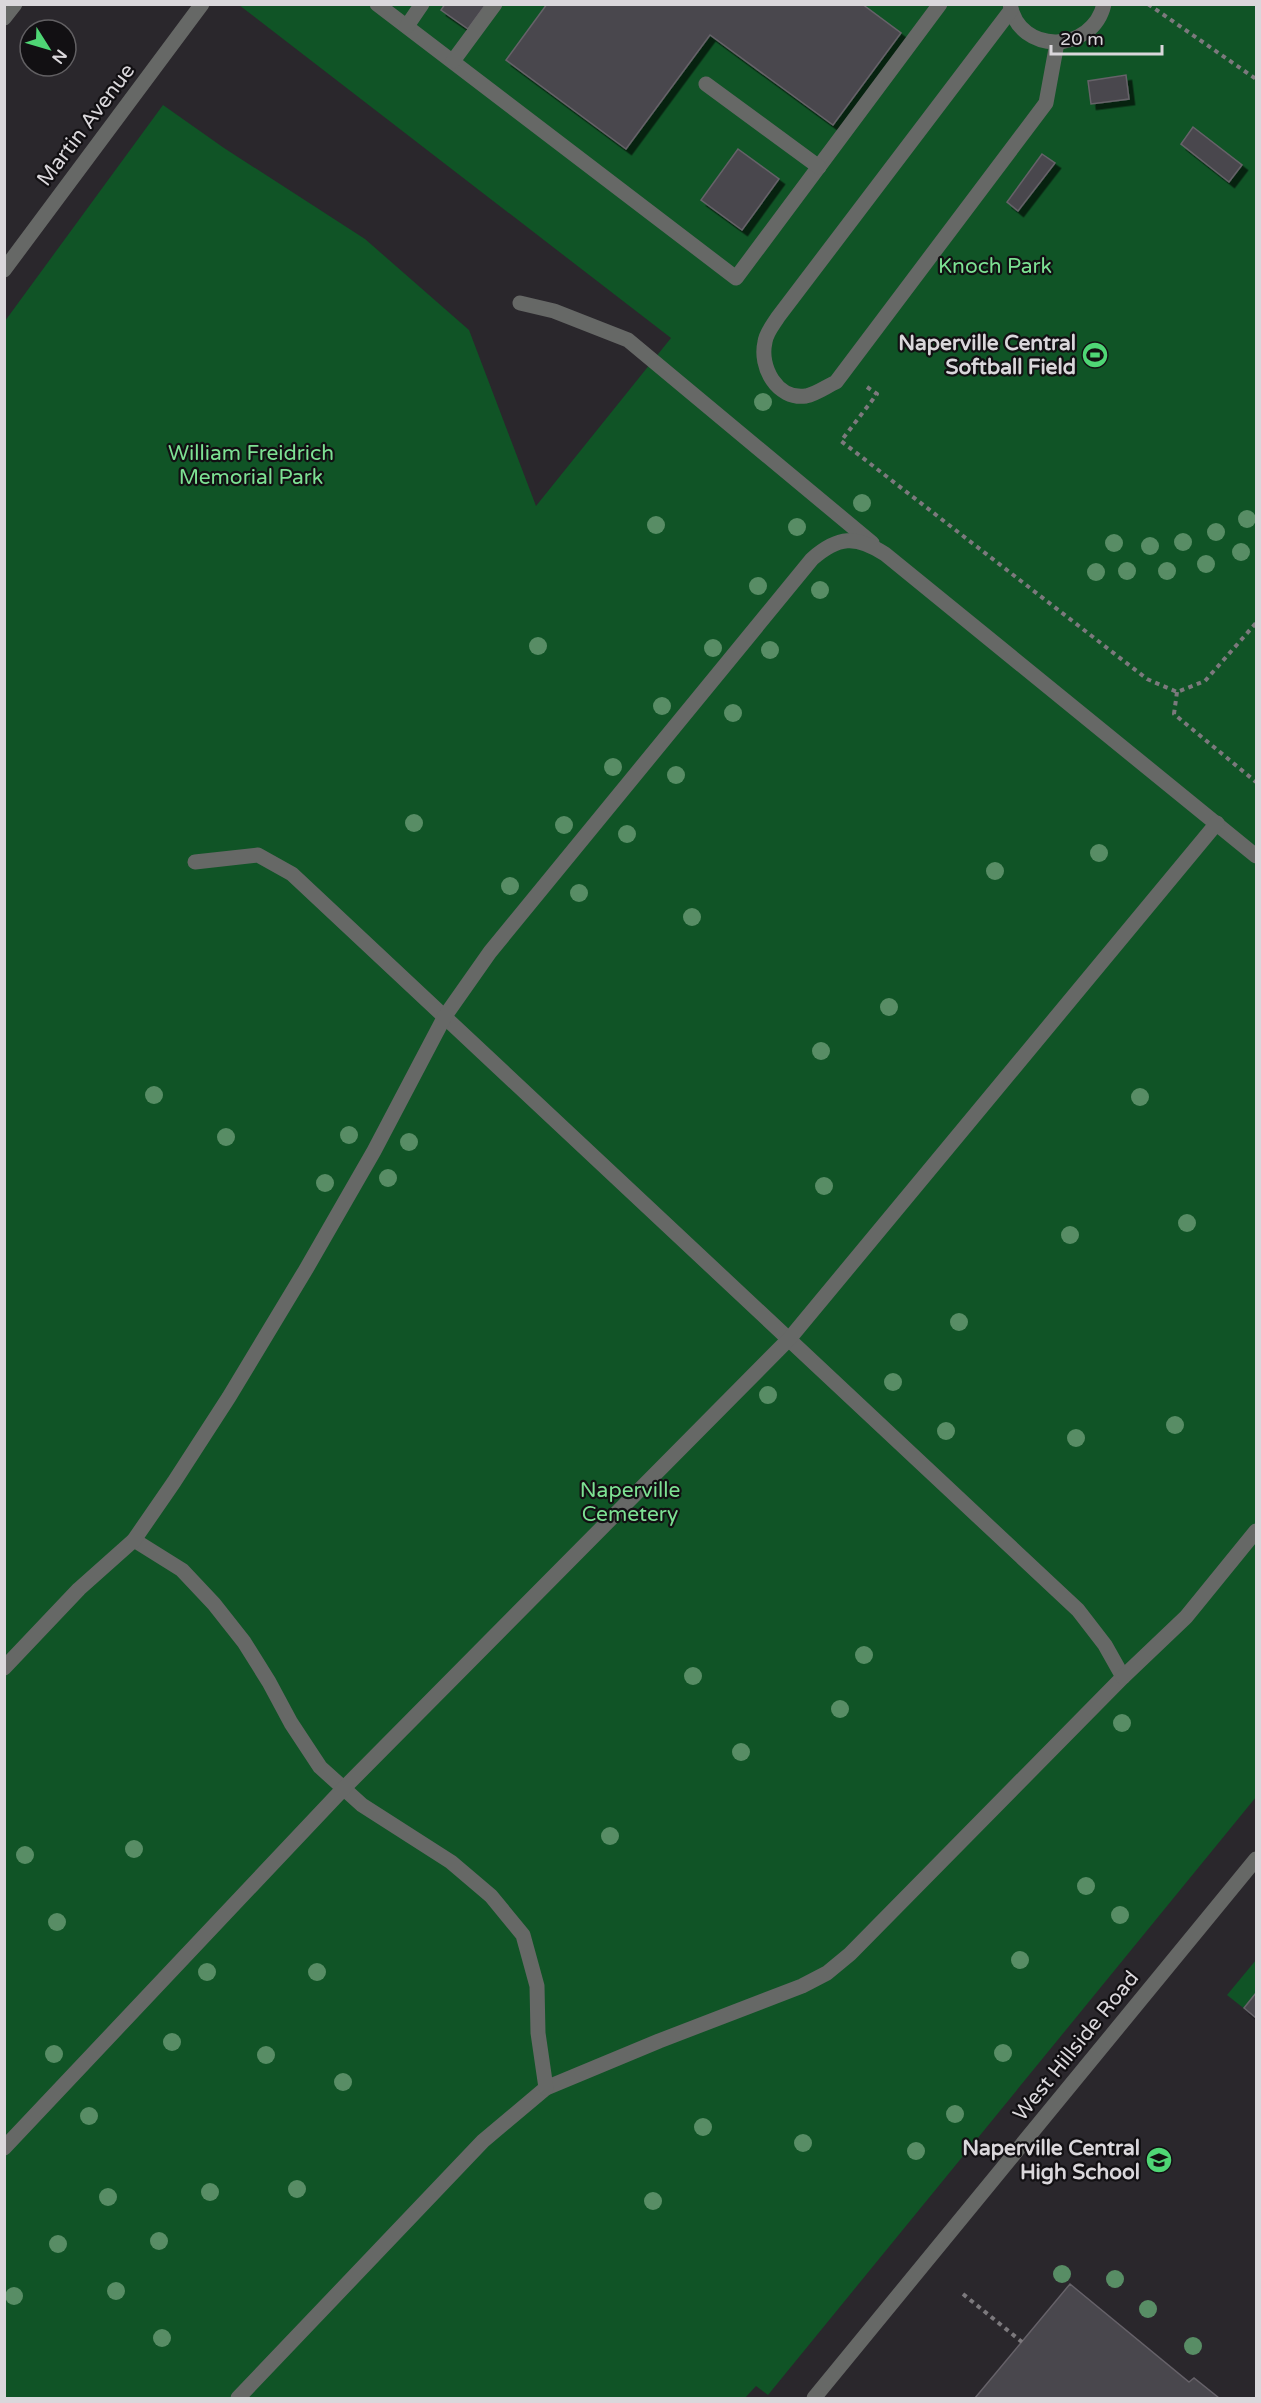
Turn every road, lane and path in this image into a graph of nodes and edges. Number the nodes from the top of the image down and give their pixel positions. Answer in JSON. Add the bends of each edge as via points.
{"nodes":[{"id":1,"x":15,"y":4,"type":"edge"},
{"id":2,"x":202,"y":4,"type":"edge"},
{"id":3,"x":377,"y":4,"type":"edge"},
{"id":4,"x":422,"y":4,"type":"edge"},
{"id":5,"x":495,"y":4,"type":"edge"},
{"id":6,"x":940,"y":4,"type":"edge"},
{"id":7,"x":1104,"y":4,"type":"edge"},
{"id":8,"x":1148,"y":4,"type":"edge"},
{"id":9,"x":1010,"y":7,"type":"edge"},
{"id":10,"x":4,"y":18,"type":"edge"},
{"id":11,"x":407,"y":26,"type":"junction"},
{"id":12,"x":1057,"y":43,"type":"junction"},
{"id":13,"x":453,"y":61,"type":"junction"},
{"id":14,"x":1257,"y":79,"type":"edge"},
{"id":15,"x":706,"y":84,"type":"dead end"},
{"id":16,"x":819,"y":167,"type":"junction"},
{"id":17,"x":4,"y":270,"type":"edge"},
{"id":18,"x":520,"y":303,"type":"dead end"},
{"id":19,"x":858,"y":381,"type":"dead end"},
{"id":20,"x":885,"y":554,"type":"junction"},
{"id":21,"x":1257,"y":623,"type":"edge"},
{"id":22,"x":1177,"y":692,"type":"junction"},
{"id":23,"x":1257,"y":782,"type":"edge"},
{"id":24,"x":1217,"y":823,"type":"junction"},
{"id":25,"x":1257,"y":856,"type":"edge"},
{"id":26,"x":195,"y":862,"type":"dead end"},
{"id":27,"x":445,"y":1016,"type":"junction"},
{"id":28,"x":790,"y":1338,"type":"junction"},
{"id":29,"x":1257,"y":1531,"type":"edge"},
{"id":30,"x":134,"y":1540,"type":"junction"},
{"id":31,"x":4,"y":1668,"type":"edge"},
{"id":32,"x":1123,"y":1677,"type":"junction"},
{"id":33,"x":344,"y":1788,"type":"junction"},
{"id":34,"x":1257,"y":1859,"type":"edge"},
{"id":35,"x":546,"y":2088,"type":"junction"},
{"id":36,"x":4,"y":2148,"type":"edge"},
{"id":37,"x":963,"y":2294,"type":"dead end"},
{"id":38,"x":1022,"y":2342,"type":"dead end"},
{"id":39,"x":238,"y":2398,"type":"edge"},
{"id":40,"x":814,"y":2398,"type":"edge"}],
"edges":[{"from":1,"to":10,"type":"street"},
{"from":2,"to":17,"type":"street","name":"Martin Avenue"},
{"from":3,"to":11,"type":"street"},
{"from":4,"to":11,"type":"street"},
{"from":5,"to":13,"type":"street"},
{"from":6,"to":16,"type":"street"},
{"from":7,"to":12,"type":"street","via":[[1086,34]]},
{"from":8,"to":14,"type":"path"},
{"from":9,"to":12,"type":"street","via":[[1028,34]]},
{"from":9,"to":12,"type":"street","via":[[778,317],[765,339],[762,358],[770,377],[783,391],[808,396],[836,382],[1046,103]]},
{"from":11,"to":13,"type":"street"},
{"from":13,"to":16,"type":"street","via":[[736,278]]},
{"from":15,"to":16,"type":"street"},
{"from":18,"to":20,"type":"street","via":[[554,311],[628,340]]},
{"from":19,"to":22,"type":"path","via":[[877,394],[841,441],[1148,679]]},
{"from":20,"to":24,"type":"street"},
{"from":20,"to":27,"type":"street","via":[[851,539],[823,549],[812,559],[490,952]]},
{"from":21,"to":22,"type":"path","via":[[1206,681]]},
{"from":22,"to":23,"type":"path","via":[[1174,714]]},
{"from":24,"to":25,"type":"street"},
{"from":24,"to":28,"type":"street"},
{"from":26,"to":27,"type":"street","via":[[258,855],[292,874]]},
{"from":27,"to":28,"type":"street"},
{"from":27,"to":30,"type":"street","via":[[305,1271],[229,1397]]},
{"from":28,"to":32,"type":"street","via":[[1078,1610]]},
{"from":28,"to":33,"type":"street"},
{"from":29,"to":32,"type":"street","via":[[1186,1617]]},
{"from":30,"to":31,"type":"street","via":[[79,1588]]},
{"from":30,"to":33,"type":"street","via":[[182,1570],[214,1604],[244,1642],[320,1767]]},
{"from":32,"to":35,"type":"street","via":[[828,1973]]},
{"from":33,"to":35,"type":"street","via":[[362,1805],[451,1863],[491,1896],[523,1935],[537,1986],[538,2033]]},
{"from":33,"to":36,"type":"street"},
{"from":34,"to":40,"type":"street","name":"West Hillside Road"},
{"from":35,"to":39,"type":"street","via":[[483,2140]]},
{"from":37,"to":38,"type":"path"}]}
